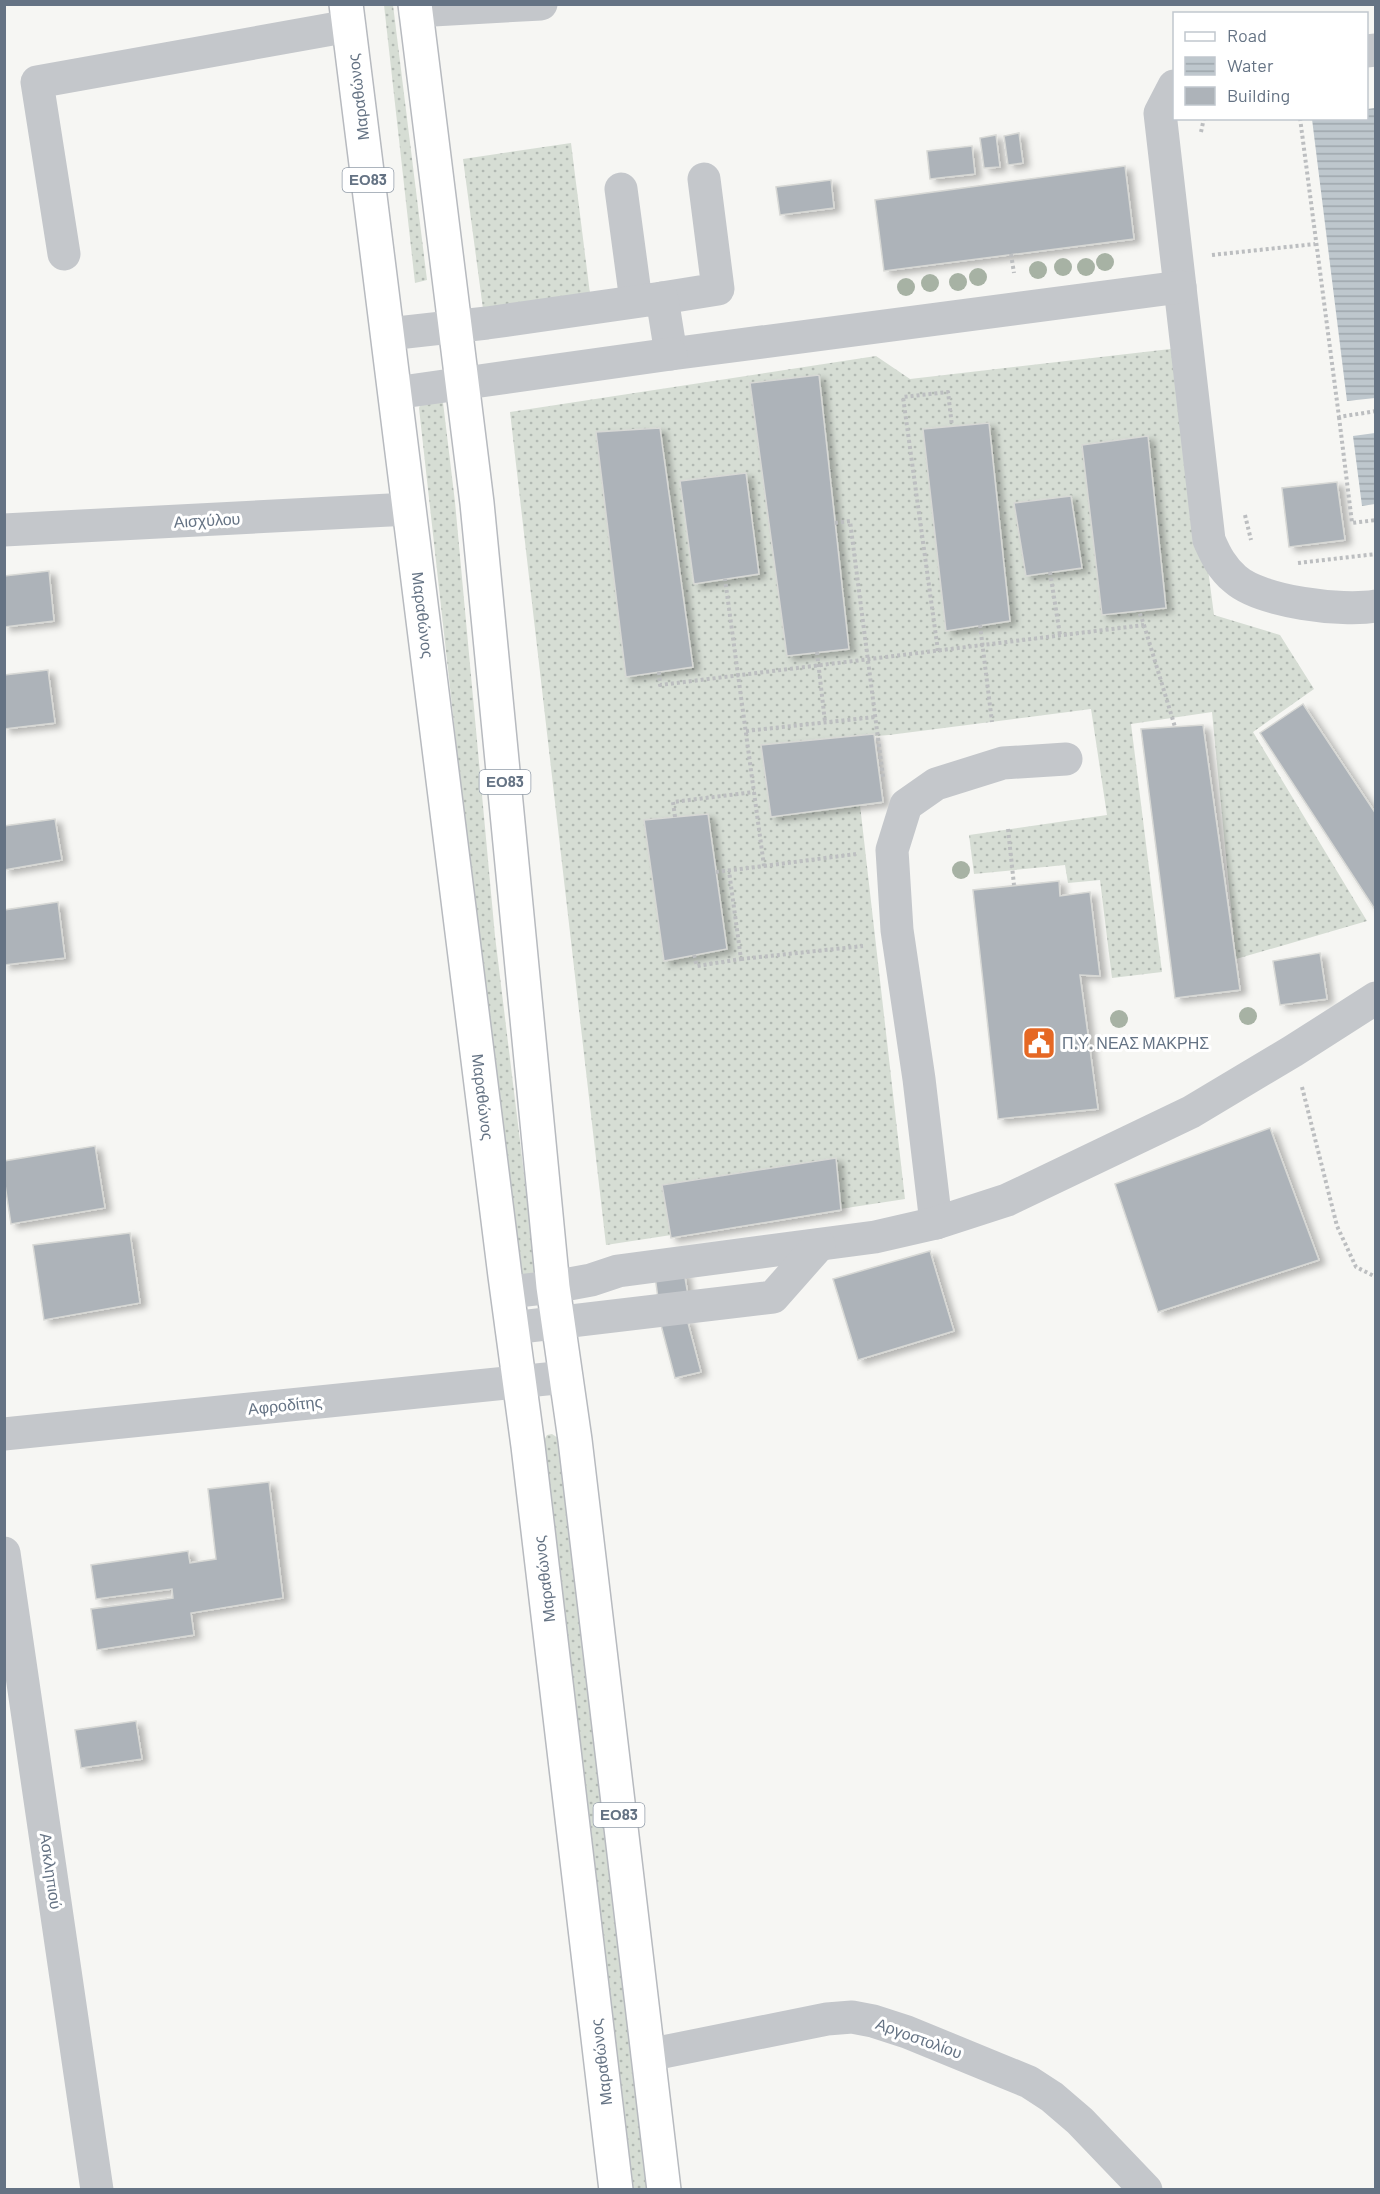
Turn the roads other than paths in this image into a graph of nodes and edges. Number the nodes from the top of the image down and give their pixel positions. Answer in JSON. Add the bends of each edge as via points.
{"nodes":[{"id":1,"x":540,"y":4,"type":"edge"},
{"id":2,"x":415,"y":8,"type":"edge"},
{"id":3,"x":348,"y":15,"type":"edge"},
{"id":4,"x":1173,"y":88,"type":"edge"},
{"id":5,"x":704,"y":179,"type":"dead end"},
{"id":6,"x":621,"y":189,"type":"dead end"},
{"id":7,"x":64,"y":254,"type":"dead end"},
{"id":8,"x":1179,"y":273,"type":"junction"},
{"id":9,"x":649,"y":300,"type":"junction"},
{"id":10,"x":455,"y":326,"type":"junction"},
{"id":11,"x":387,"y":334,"type":"junction"},
{"id":12,"x":670,"y":354,"type":"junction"},
{"id":13,"x":462,"y":384,"type":"junction"},
{"id":14,"x":395,"y":393,"type":"junction"},
{"id":15,"x":409,"y":509,"type":"junction"},
{"id":16,"x":4,"y":530,"type":"edge"},
{"id":17,"x":1376,"y":606,"type":"edge"},
{"id":18,"x":1066,"y":759,"type":"dead end"},
{"id":19,"x":1376,"y":998,"type":"edge"},
{"id":20,"x":936,"y":1223,"type":"junction"},
{"id":21,"x":819,"y":1245,"type":"junction"},
{"id":22,"x":618,"y":1271,"type":"junction"},
{"id":23,"x":553,"y":1287,"type":"junction"},
{"id":24,"x":508,"y":1292,"type":"junction"},
{"id":25,"x":623,"y":1314,"type":"junction"},
{"id":26,"x":558,"y":1322,"type":"junction"},
{"id":27,"x":512,"y":1328,"type":"junction"},
{"id":28,"x":566,"y":1377,"type":"junction"},
{"id":29,"x":519,"y":1382,"type":"junction"},
{"id":30,"x":4,"y":1434,"type":"edge"},
{"id":31,"x":4,"y":1553,"type":"edge"},
{"id":32,"x":648,"y":2055,"type":"junction"},
{"id":33,"x":97,"y":2190,"type":"edge"},
{"id":34,"x":616,"y":2190,"type":"edge"},
{"id":35,"x":664,"y":2190,"type":"edge"},
{"id":36,"x":1146,"y":2190,"type":"edge"}],
"edges":[{"from":1,"to":2,"type":"street"},
{"from":2,"to":10,"type":"main road","number":"ΕΟ83"},
{"from":3,"to":7,"type":"street","via":[[37,82]]},
{"from":3,"to":11,"type":"main road","name":"Μαραθώνος","number":"ΕΟ83"},
{"from":4,"to":8,"type":"street","via":[[1160,113]]},
{"from":5,"to":9,"type":"street","via":[[718,289]]},
{"from":6,"to":9,"type":"street"},
{"from":8,"to":12,"type":"street"},
{"from":8,"to":17,"type":"street","via":[[1209,540],[1219,563],[1236,580],[1262,594],[1331,607]]},
{"from":9,"to":10,"type":"street"},
{"from":9,"to":12,"type":"street"},
{"from":10,"to":11,"type":"street"},
{"from":10,"to":13,"type":"main road","number":"ΕΟ83"},
{"from":11,"to":14,"type":"main road","name":"Μαραθώνος","number":"ΕΟ83"},
{"from":12,"to":13,"type":"street"},
{"from":13,"to":14,"type":"street"},
{"from":13,"to":23,"type":"main road","number":"ΕΟ83","via":[[482,550]]},
{"from":14,"to":15,"type":"main road","name":"Μαραθώνος","number":"ΕΟ83"},
{"from":15,"to":16,"type":"street","name":"Αισχύλου"},
{"from":15,"to":24,"type":"main road","name":"Μαραθώνος","number":"ΕΟ83"},
{"from":18,"to":20,"type":"street","via":[[1003,763],[936,784],[906,805],[892,850],[898,942]]},
{"from":19,"to":20,"type":"street","via":[[1191,1112],[1007,1200]]},
{"from":20,"to":21,"type":"street"},
{"from":21,"to":22,"type":"street"},
{"from":21,"to":25,"type":"street","via":[[773,1297]]},
{"from":22,"to":23,"type":"street"},
{"from":22,"to":25,"type":"street"},
{"from":23,"to":24,"type":"street"},
{"from":23,"to":26,"type":"main road","number":"ΕΟ83"},
{"from":24,"to":27,"type":"main road","name":"Μαραθώνος","number":"ΕΟ83"},
{"from":25,"to":26,"type":"street"},
{"from":26,"to":27,"type":"street"},
{"from":26,"to":28,"type":"main road","number":"ΕΟ83"},
{"from":27,"to":29,"type":"main road","name":"Μαραθώνος","number":"ΕΟ83"},
{"from":28,"to":29,"type":"street","name":"Αφροδίτης"},
{"from":28,"to":32,"type":"main road","number":"ΕΟ83"},
{"from":29,"to":30,"type":"street","name":"Αφροδίτης"},
{"from":29,"to":34,"type":"main road","name":"Μαραθώνος","number":"ΕΟ83"},
{"from":31,"to":33,"type":"street","name":"Ασκληπιού"},
{"from":32,"to":35,"type":"main road","number":"ΕΟ83"},
{"from":32,"to":36,"type":"street","name":"Αργοστολίου","via":[[827,2019],[873,2021],[1014,2075],[1044,2091],[1080,2121]]}]}
